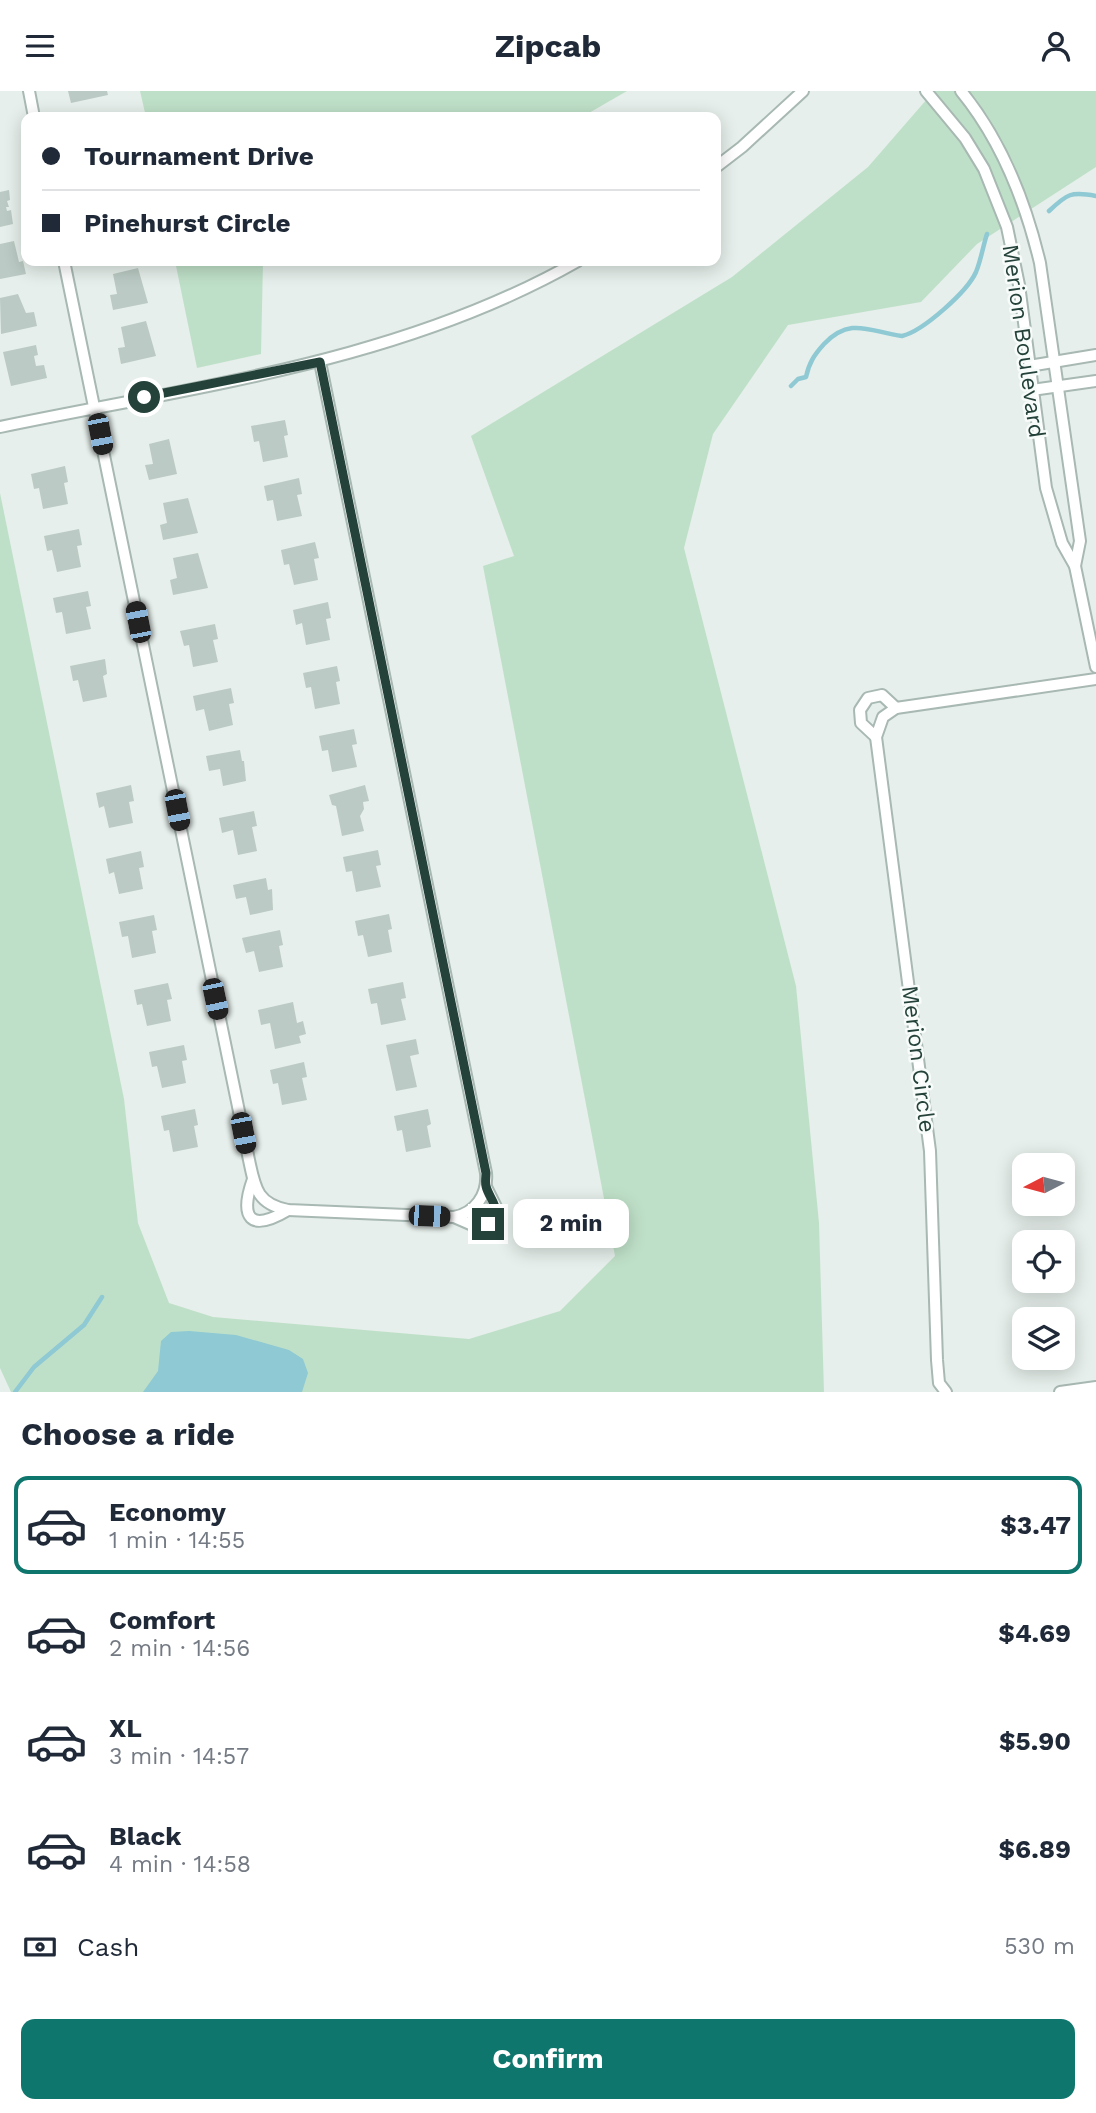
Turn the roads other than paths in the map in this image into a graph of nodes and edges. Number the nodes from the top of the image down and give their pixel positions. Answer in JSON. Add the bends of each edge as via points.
{"nodes":[{"id":1,"x":29,"y":91,"type":"edge"},
{"id":2,"x":803,"y":91,"type":"edge"},
{"id":3,"x":926,"y":91,"type":"edge"},
{"id":4,"x":961,"y":91,"type":"edge"},
{"id":5,"x":33,"y":112,"type":"edge"},
{"id":6,"x":721,"y":163,"type":"edge"},
{"id":7,"x":65,"y":266,"type":"edge"},
{"id":8,"x":568,"y":266,"type":"edge"},
{"id":9,"x":1096,"y":355,"type":"edge"},
{"id":10,"x":320,"y":362,"type":"junction"},
{"id":11,"x":1054,"y":362,"type":"junction"},
{"id":12,"x":1029,"y":366,"type":"junction"},
{"id":13,"x":1096,"y":381,"type":"edge"},
{"id":14,"x":1058,"y":387,"type":"junction"},
{"id":15,"x":1032,"y":390,"type":"junction"},
{"id":16,"x":94,"y":407,"type":"junction"},
{"id":17,"x":0,"y":427,"type":"edge"},
{"id":18,"x":1075,"y":566,"type":"junction"},
{"id":19,"x":1096,"y":667,"type":"edge"},
{"id":20,"x":1096,"y":680,"type":"edge"},
{"id":21,"x":896,"y":708,"type":"junction"},
{"id":22,"x":876,"y":737,"type":"junction"},
{"id":23,"x":253,"y":1178,"type":"junction"},
{"id":24,"x":486,"y":1187,"type":"junction"},
{"id":25,"x":288,"y":1210,"type":"junction"},
{"id":26,"x":454,"y":1217,"type":"junction"},
{"id":27,"x":1096,"y":1387,"type":"edge"},
{"id":28,"x":939,"y":1389,"type":"edge"},
{"id":29,"x":1060,"y":1392,"type":"edge"}],
"edges":[{"from":1,"to":5,"type":"street"},
{"from":2,"to":6,"type":"street"},
{"from":3,"to":12,"type":"street","name":"Merion Boulevard","via":[[965,138],[1000,207],[1019,285]]},
{"from":4,"to":11,"type":"street","name":"Merion Boulevard","via":[[1010,170],[1029,218]]},
{"from":7,"to":16,"type":"street"},
{"from":8,"to":10,"type":"street","via":[[464,316]]},
{"from":9,"to":11,"type":"street"},
{"from":10,"to":16,"type":"street"},
{"from":10,"to":24,"type":"street"},
{"from":11,"to":12,"type":"street"},
{"from":11,"to":14,"type":"street","name":"Merion Boulevard"},
{"from":12,"to":15,"type":"street","name":"Merion Boulevard"},
{"from":13,"to":14,"type":"street"},
{"from":14,"to":15,"type":"street"},
{"from":14,"to":18,"type":"street","name":"Merion Boulevard","via":[[1080,541]]},
{"from":15,"to":18,"type":"street","name":"Merion Boulevard","via":[[1046,488],[1062,543]]},
{"from":16,"to":17,"type":"street"},
{"from":16,"to":23,"type":"street"},
{"from":18,"to":19,"type":"street","name":"Merion Boulevard"},
{"from":20,"to":21,"type":"street","name":"Merion Circle"},
{"from":21,"to":22,"type":"street","via":[[883,717]]},
{"from":21,"to":22,"type":"street","name":"Merion Circle","via":[[882,695],[868,698],[860,710],[861,723]]},
{"from":22,"to":28,"type":"street","name":"Merion Circle","via":[[930,1151]]},
{"from":23,"to":25,"type":"street","via":[[265,1201]]},
{"from":23,"to":25,"type":"street","via":[[246,1200],[252,1219],[263,1223]]},
{"from":24,"to":26,"type":"street","via":[[468,1213]]},
{"from":24,"to":26,"type":"street","via":[[496,1207],[493,1220],[477,1227]]},
{"from":25,"to":26,"type":"street"},
{"from":27,"to":29,"type":"street"}]}
